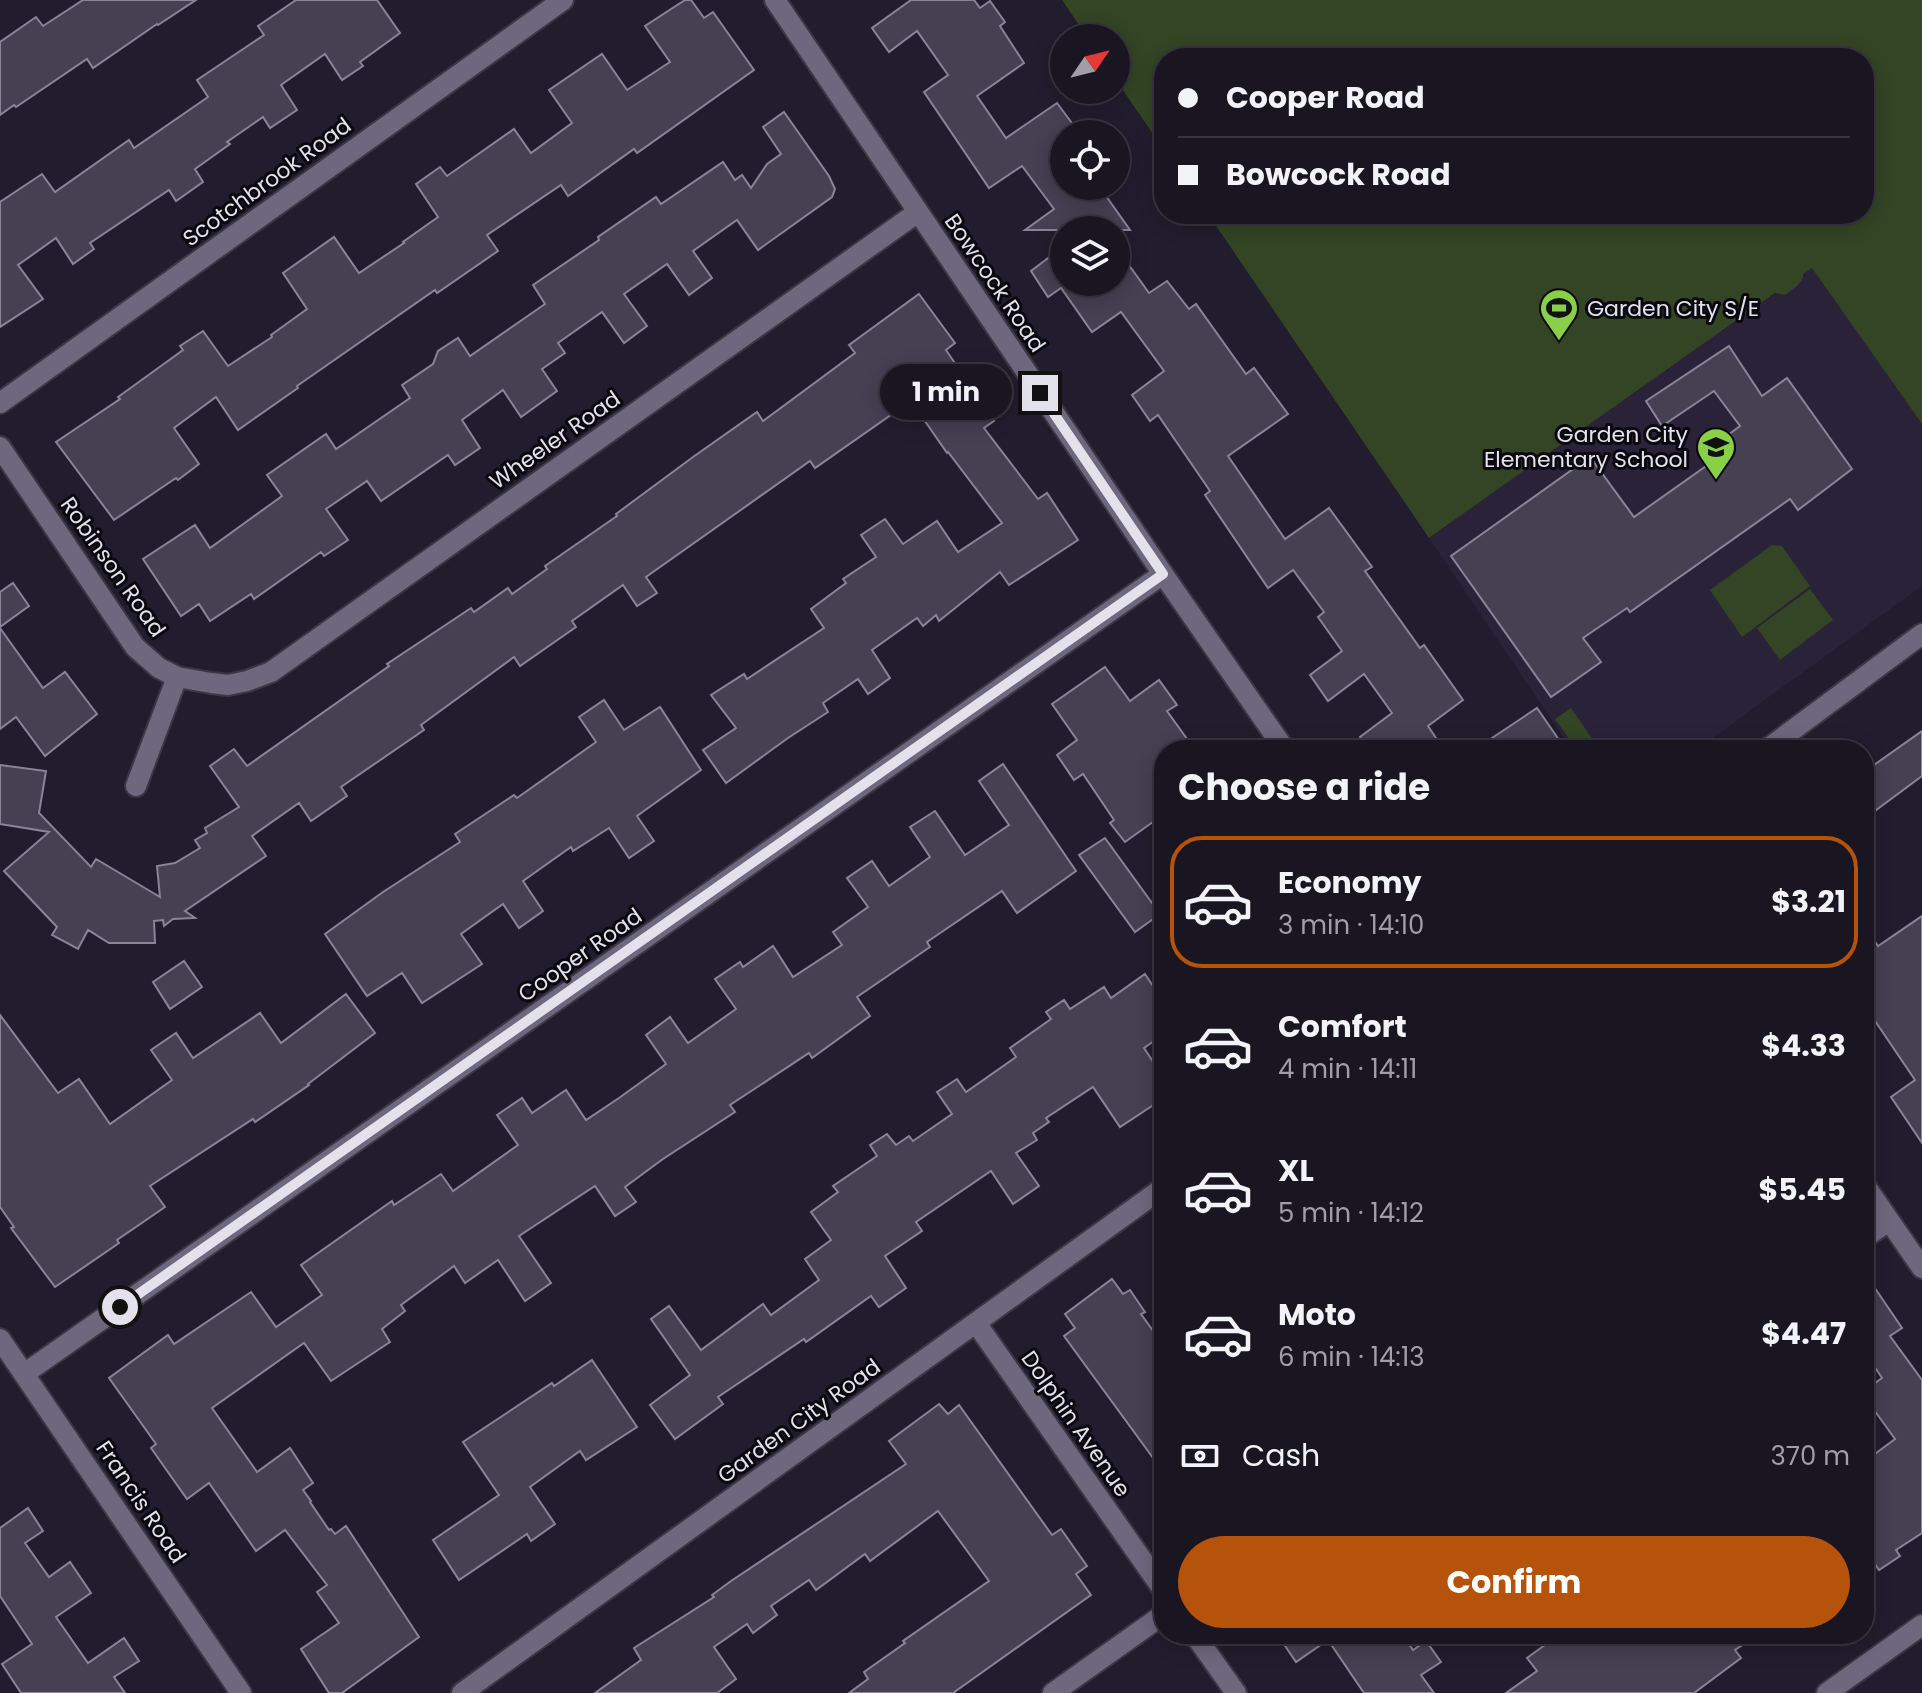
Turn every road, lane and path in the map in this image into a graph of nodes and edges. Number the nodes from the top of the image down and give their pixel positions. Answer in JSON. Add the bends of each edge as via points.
{"nodes":[{"id":1,"x":563,"y":0,"type":"edge"},
{"id":2,"x":775,"y":0,"type":"edge"},
{"id":3,"x":918,"y":212,"type":"junction"},
{"id":4,"x":0,"y":403,"type":"edge"},
{"id":5,"x":0,"y":447,"type":"edge"},
{"id":6,"x":1163,"y":574,"type":"junction"},
{"id":7,"x":1922,"y":634,"type":"edge"},
{"id":8,"x":177,"y":677,"type":"junction"},
{"id":9,"x":211,"y":683,"type":"joint"},
{"id":10,"x":1278,"y":740,"type":"edge"},
{"id":11,"x":1779,"y":740,"type":"edge"},
{"id":12,"x":136,"y":786,"type":"dead end"},
{"id":13,"x":1154,"y":1194,"type":"edge"},
{"id":14,"x":1874,"y":1199,"type":"edge"},
{"id":15,"x":1889,"y":1221,"type":"junction"},
{"id":16,"x":1874,"y":1231,"type":"edge"},
{"id":17,"x":1922,"y":1268,"type":"edge"},
{"id":18,"x":976,"y":1323,"type":"junction"},
{"id":19,"x":0,"y":1339,"type":"edge"},
{"id":20,"x":24,"y":1374,"type":"junction"},
{"id":21,"x":1154,"y":1577,"type":"edge"},
{"id":22,"x":1154,"y":1621,"type":"edge"},
{"id":23,"x":1922,"y":1625,"type":"edge"},
{"id":24,"x":1201,"y":1644,"type":"edge"},
{"id":25,"x":241,"y":1693,"type":"edge"},
{"id":26,"x":462,"y":1693,"type":"edge"},
{"id":27,"x":1053,"y":1693,"type":"edge"},
{"id":28,"x":1236,"y":1693,"type":"edge"},
{"id":29,"x":1827,"y":1693,"type":"edge"}],
"edges":[{"from":1,"to":4,"type":"street","name":"Scotchbrook Road"},
{"from":2,"to":3,"type":"street","name":"Bowcock Road"},
{"from":3,"to":6,"type":"street","name":"Bowcock Road"},
{"from":3,"to":9,"type":"street","name":"Wheeler Road","via":[[271,672],[228,685]]},
{"from":5,"to":8,"type":"street","name":"Robinson Road","via":[[135,647]]},
{"from":6,"to":10,"type":"street","name":"Bowcock Road"},
{"from":6,"to":20,"type":"street","name":"Cooper Road"},
{"from":7,"to":11,"type":"street"},
{"from":8,"to":9,"type":"street","name":"Robinson Road"},
{"from":8,"to":12,"type":"street"},
{"from":13,"to":18,"type":"street","name":"Garden City Road"},
{"from":14,"to":15,"type":"street"},
{"from":15,"to":16,"type":"street"},
{"from":15,"to":17,"type":"street"},
{"from":18,"to":21,"type":"street","name":"Dolphin Avenue"},
{"from":18,"to":26,"type":"street","name":"Garden City Road"},
{"from":19,"to":20,"type":"street","name":"Francis Road"},
{"from":20,"to":25,"type":"street","name":"Francis Road"},
{"from":22,"to":27,"type":"street"},
{"from":23,"to":29,"type":"street"},
{"from":24,"to":28,"type":"street"}]}
